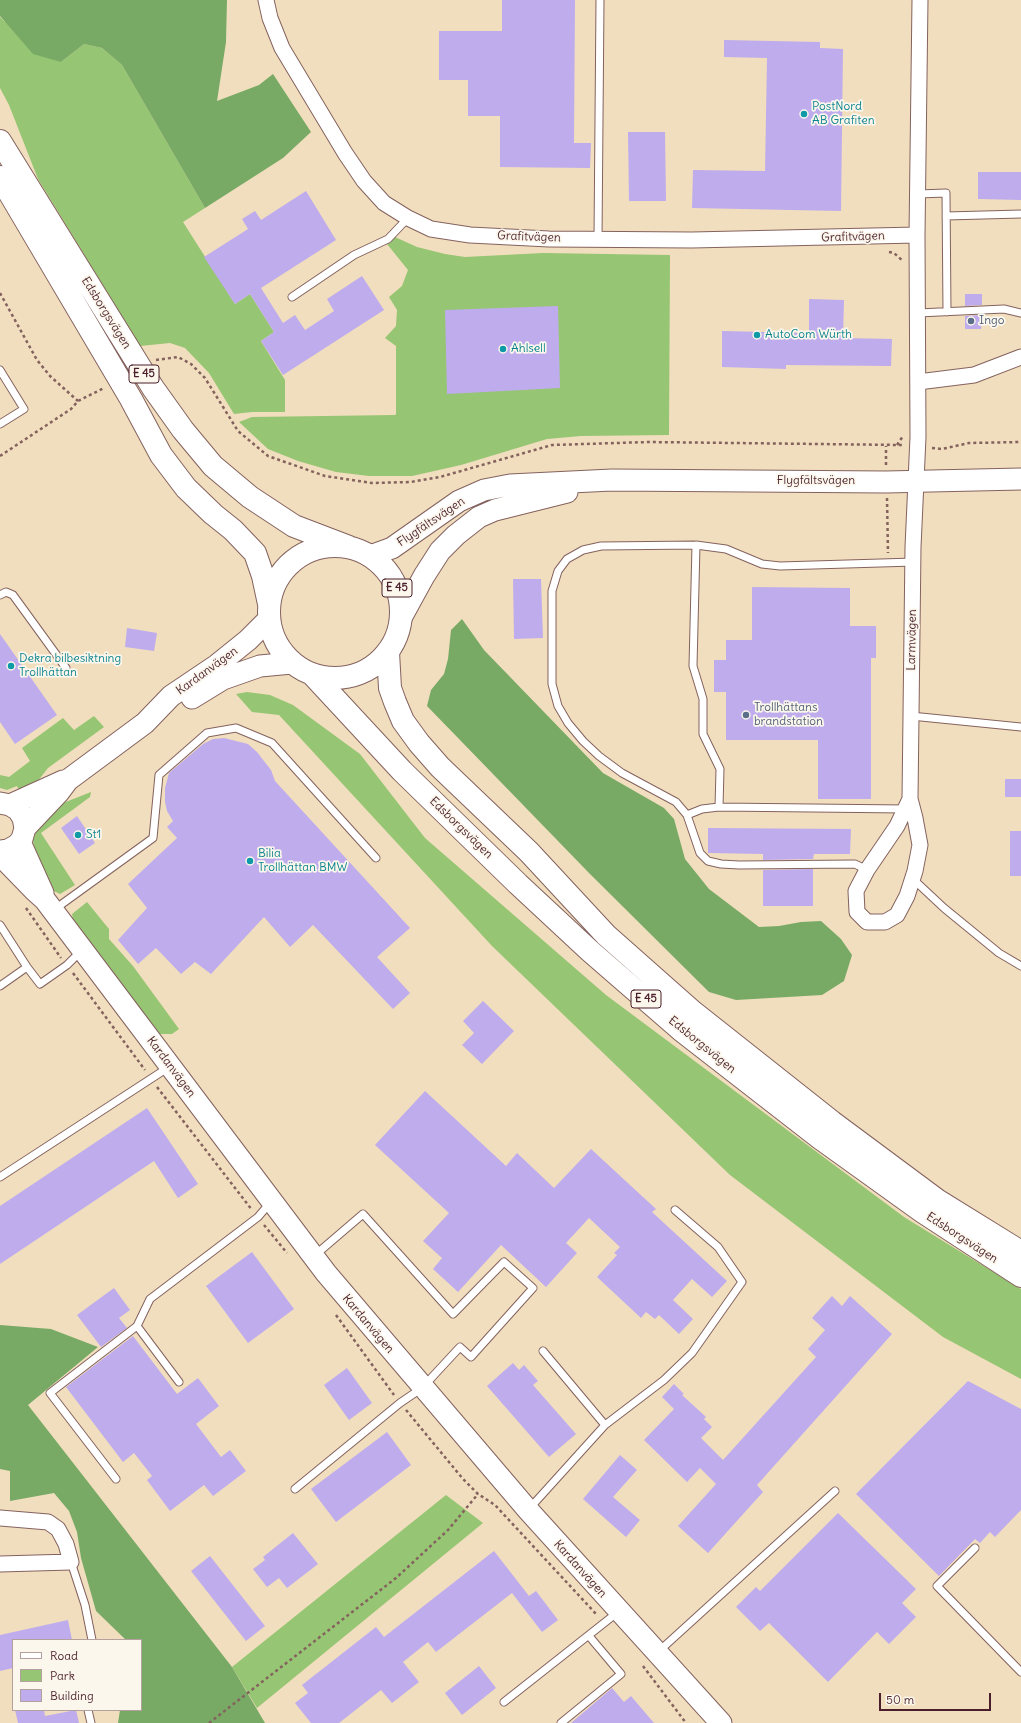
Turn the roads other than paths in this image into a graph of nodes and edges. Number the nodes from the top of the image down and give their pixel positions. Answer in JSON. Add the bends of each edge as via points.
{"nodes":[{"id":1,"x":266,"y":0,"type":"edge"},
{"id":2,"x":600,"y":0,"type":"edge"},
{"id":3,"x":920,"y":0,"type":"edge"},
{"id":4,"x":0,"y":142,"type":"edge"},
{"id":5,"x":0,"y":177,"type":"edge"},
{"id":6,"x":918,"y":194,"type":"junction"},
{"id":7,"x":1021,"y":214,"type":"edge"},
{"id":8,"x":946,"y":216,"type":"junction"},
{"id":9,"x":408,"y":218,"type":"junction"},
{"id":10,"x":917,"y":235,"type":"junction"},
{"id":11,"x":598,"y":239,"type":"junction"},
{"id":12,"x":292,"y":297,"type":"dead end"},
{"id":13,"x":947,"y":312,"type":"junction"},
{"id":14,"x":918,"y":313,"type":"junction"},
{"id":15,"x":1021,"y":313,"type":"edge"},
{"id":16,"x":1021,"y":357,"type":"edge"},
{"id":17,"x":0,"y":370,"type":"edge"},
{"id":18,"x":918,"y":382,"type":"junction"},
{"id":19,"x":0,"y":424,"type":"edge"},
{"id":20,"x":612,"y":480,"type":"junction"},
{"id":21,"x":1021,"y":480,"type":"edge"},
{"id":22,"x":917,"y":482,"type":"junction"},
{"id":23,"x":696,"y":545,"type":"junction"},
{"id":24,"x":348,"y":547,"type":"junction"},
{"id":25,"x":370,"y":556,"type":"junction"},
{"id":26,"x":914,"y":562,"type":"junction"},
{"id":27,"x":0,"y":595,"type":"edge"},
{"id":28,"x":269,"y":612,"type":"junction"},
{"id":29,"x":401,"y":618,"type":"junction"},
{"id":30,"x":388,"y":652,"type":"junction"},
{"id":31,"x":292,"y":663,"type":"junction"},
{"id":32,"x":66,"y":668,"type":"dead end"},
{"id":33,"x":312,"y":674,"type":"junction"},
{"id":34,"x":911,"y":716,"type":"junction"},
{"id":35,"x":145,"y":723,"type":"junction"},
{"id":36,"x":1021,"y":727,"type":"edge"},
{"id":37,"x":68,"y":780,"type":"junction"},
{"id":38,"x":2,"y":804,"type":"edge"},
{"id":39,"x":908,"y":804,"type":"junction"},
{"id":40,"x":719,"y":807,"type":"junction"},
{"id":41,"x":687,"y":815,"type":"junction"},
{"id":42,"x":22,"y":835,"type":"junction"},
{"id":43,"x":0,"y":850,"type":"edge"},
{"id":44,"x":0,"y":855,"type":"edge"},
{"id":45,"x":376,"y":858,"type":"dead end"},
{"id":46,"x":867,"y":870,"type":"junction"},
{"id":47,"x":913,"y":879,"type":"junction"},
{"id":48,"x":49,"y":905,"type":"junction"},
{"id":49,"x":0,"y":925,"type":"edge"},
{"id":50,"x":83,"y":950,"type":"junction"},
{"id":51,"x":1021,"y":966,"type":"edge"},
{"id":52,"x":28,"y":967,"type":"junction"},
{"id":53,"x":0,"y":986,"type":"edge"},
{"id":54,"x":170,"y":1066,"type":"junction"},
{"id":55,"x":0,"y":1177,"type":"edge"},
{"id":56,"x":272,"y":1202,"type":"junction"},
{"id":57,"x":676,"y":1210,"type":"dead end"},
{"id":58,"x":1021,"y":1252,"type":"edge"},
{"id":59,"x":313,"y":1257,"type":"junction"},
{"id":60,"x":1021,"y":1276,"type":"edge"},
{"id":61,"x":137,"y":1326,"type":"junction"},
{"id":62,"x":542,"y":1351,"type":"dead end"},
{"id":63,"x":179,"y":1382,"type":"dead end"},
{"id":64,"x":422,"y":1388,"type":"junction"},
{"id":65,"x":605,"y":1425,"type":"junction"},
{"id":66,"x":116,"y":1479,"type":"dead end"},
{"id":67,"x":295,"y":1489,"type":"dead end"},
{"id":68,"x":834,"y":1491,"type":"dead end"},
{"id":69,"x":528,"y":1510,"type":"junction"},
{"id":70,"x":0,"y":1518,"type":"edge"},
{"id":71,"x":975,"y":1548,"type":"dead end"},
{"id":72,"x":71,"y":1562,"type":"junction"},
{"id":73,"x":0,"y":1564,"type":"edge"},
{"id":74,"x":619,"y":1612,"type":"junction"},
{"id":75,"x":589,"y":1636,"type":"junction"},
{"id":76,"x":92,"y":1639,"type":"edge"},
{"id":77,"x":657,"y":1654,"type":"junction"},
{"id":78,"x":1021,"y":1672,"type":"edge"},
{"id":79,"x":504,"y":1702,"type":"dead end"},
{"id":80,"x":88,"y":1711,"type":"edge"},
{"id":81,"x":91,"y":1723,"type":"edge"},
{"id":82,"x":561,"y":1723,"type":"edge"},
{"id":83,"x":721,"y":1723,"type":"edge"}],
"edges":[{"from":1,"to":9,"type":"street","name":"Grafitvägen","via":[[282,48],[345,153],[364,181],[384,203]]},
{"from":2,"to":11,"type":"lane"},
{"from":3,"to":6,"type":"street"},
{"from":4,"to":24,"type":"highway","name":"Edsborgsvägen","number":"E 45","via":[[153,388],[213,466],[250,497],[294,526]]},
{"from":5,"to":28,"type":"highway","name":"Edsborgsvägen","number":"E 45","via":[[131,399],[161,455],[186,488],[233,530],[255,554],[263,576]]},
{"from":6,"to":8,"type":"lane","via":[[946,193]]},
{"from":6,"to":10,"type":"street"},
{"from":7,"to":8,"type":"lane"},
{"from":8,"to":13,"type":"lane"},
{"from":9,"to":11,"type":"street","name":"Grafitvägen","via":[[431,229],[470,235]]},
{"from":9,"to":12,"type":"lane","via":[[388,238],[354,256]]},
{"from":10,"to":11,"type":"street","name":"Grafitvägen","via":[[692,240]]},
{"from":10,"to":14,"type":"street"},
{"from":13,"to":14,"type":"lane"},
{"from":13,"to":15,"type":"lane","via":[[1004,309]]},
{"from":14,"to":18,"type":"street"},
{"from":16,"to":18,"type":"street","via":[[974,375]]},
{"from":17,"to":19,"type":"lane","via":[[24,409]]},
{"from":18,"to":22,"type":"street"},
{"from":20,"to":22,"type":"street","name":"Flygfältsvägen"},
{"from":20,"to":25,"type":"street","name":"Flygfältsvägen","via":[[510,485],[484,490],[459,500],[392,548]]},
{"from":20,"to":29,"type":"street","name":"Flygfältsvägen","via":[[494,510],[480,517],[440,551]]},
{"from":21,"to":22,"type":"street","name":"Flygfältsvägen"},
{"from":22,"to":26,"type":"street","name":"Larmvägen"},
{"from":23,"to":26,"type":"lane","via":[[726,550],[762,564],[780,566]]},
{"from":23,"to":40,"type":"lane","via":[[694,666],[703,699],[703,734],[720,769]]},
{"from":23,"to":41,"type":"lane","via":[[601,546],[583,550],[567,559],[558,571],[552,591],[552,684],[558,706],[568,724],[598,756],[622,773],[676,802]]},
{"from":24,"to":25,"type":"highway","number":"E 45"},
{"from":24,"to":28,"type":"highway","number":"E 45","via":[[338,545],[316,548],[296,558],[275,583]]},
{"from":25,"to":29,"type":"highway","number":"E 45","via":[[380,563],[394,582],[401,606]]},
{"from":26,"to":34,"type":"street","name":"Larmvägen"},
{"from":27,"to":32,"type":"lane","via":[[6,592],[13,595]]},
{"from":28,"to":31,"type":"highway","number":"E 45","via":[[270,628],[276,643]]},
{"from":28,"to":35,"type":"street","name":"Kardanvägen","via":[[248,640],[171,696]]},
{"from":29,"to":30,"type":"highway","number":"E 45"},
{"from":30,"to":33,"type":"highway","number":"E 45","via":[[376,664],[354,676],[333,678]]},
{"from":30,"to":58,"type":"highway","name":"Edsborgsvägen","number":"E 45","via":[[390,688],[403,721],[419,743],[440,767],[529,852],[606,935],[693,1012],[832,1122],[937,1200]]},
{"from":31,"to":33,"type":"highway","number":"E 45"},
{"from":31,"to":35,"type":"street","name":"Kardanvägen","via":[[260,666],[223,679],[178,707]]},
{"from":33,"to":60,"type":"highway","name":"Edsborgsvägen","number":"E 45","via":[[402,771],[518,884],[681,1030],[820,1138],[922,1212]]},
{"from":34,"to":36,"type":"lane"},
{"from":34,"to":39,"type":"street","name":"Larmvägen"},
{"from":35,"to":37,"type":"street","name":"Kardanvägen"},
{"from":37,"to":38,"type":"street","name":"Kardanvägen","via":[[30,797]]},
{"from":37,"to":42,"type":"street","name":"Kardanvägen"},
{"from":38,"to":42,"type":"street","via":[[21,814]]},
{"from":39,"to":40,"type":"lane"},
{"from":39,"to":46,"type":"street","name":"Larmvägen","via":[[897,826]]},
{"from":39,"to":47,"type":"street","name":"Larmvägen","via":[[915,818],[920,845]]},
{"from":40,"to":41,"type":"lane","via":[[702,809]]},
{"from":41,"to":46,"type":"lane","via":[[700,853],[708,861],[740,865],[855,864]]},
{"from":42,"to":43,"type":"street","via":[[13,848]]},
{"from":42,"to":48,"type":"street","name":"Kardanvägen"},
{"from":44,"to":48,"type":"street","name":"Kardanvägen"},
{"from":45,"to":48,"type":"lane","via":[[272,743],[236,728],[207,733],[159,775],[153,838]]},
{"from":46,"to":47,"type":"street","name":"Larmvägen","via":[[856,891],[857,912],[867,922],[885,922],[898,915]]},
{"from":47,"to":51,"type":"lane","via":[[999,953]]},
{"from":48,"to":50,"type":"street","name":"Kardanvägen"},
{"from":49,"to":52,"type":"lane"},
{"from":50,"to":52,"type":"lane","via":[[40,984]]},
{"from":50,"to":54,"type":"street","name":"Kardanvägen"},
{"from":52,"to":53,"type":"lane"},
{"from":54,"to":55,"type":"lane"},
{"from":54,"to":56,"type":"street","name":"Kardanvägen"},
{"from":56,"to":59,"type":"street","name":"Kardanvägen"},
{"from":56,"to":61,"type":"lane","via":[[258,1218],[150,1299]]},
{"from":57,"to":65,"type":"lane","via":[[718,1247],[742,1282],[692,1353],[664,1380]]},
{"from":59,"to":64,"type":"street","name":"Kardanvägen"},
{"from":59,"to":64,"type":"lane","via":[[363,1214],[454,1314],[504,1262],[533,1288],[471,1357],[460,1347]]},
{"from":61,"to":63,"type":"lane"},
{"from":61,"to":66,"type":"lane","via":[[50,1393]]},
{"from":62,"to":65,"type":"lane"},
{"from":64,"to":67,"type":"lane"},
{"from":64,"to":69,"type":"street","name":"Kardanvägen"},
{"from":65,"to":69,"type":"lane"},
{"from":68,"to":77,"type":"lane"},
{"from":69,"to":74,"type":"street","name":"Kardanvägen"},
{"from":70,"to":72,"type":"street","via":[[48,1522],[58,1529]]},
{"from":71,"to":78,"type":"lane","via":[[938,1586]]},
{"from":72,"to":73,"type":"street"},
{"from":72,"to":76,"type":"lane","via":[[85,1605]]},
{"from":74,"to":75,"type":"lane"},
{"from":74,"to":77,"type":"street","name":"Kardanvägen"},
{"from":75,"to":79,"type":"lane"},
{"from":75,"to":82,"type":"lane","via":[[621,1674]]},
{"from":77,"to":83,"type":"street","name":"Kardanvägen"},
{"from":80,"to":81,"type":"lane"}]}
